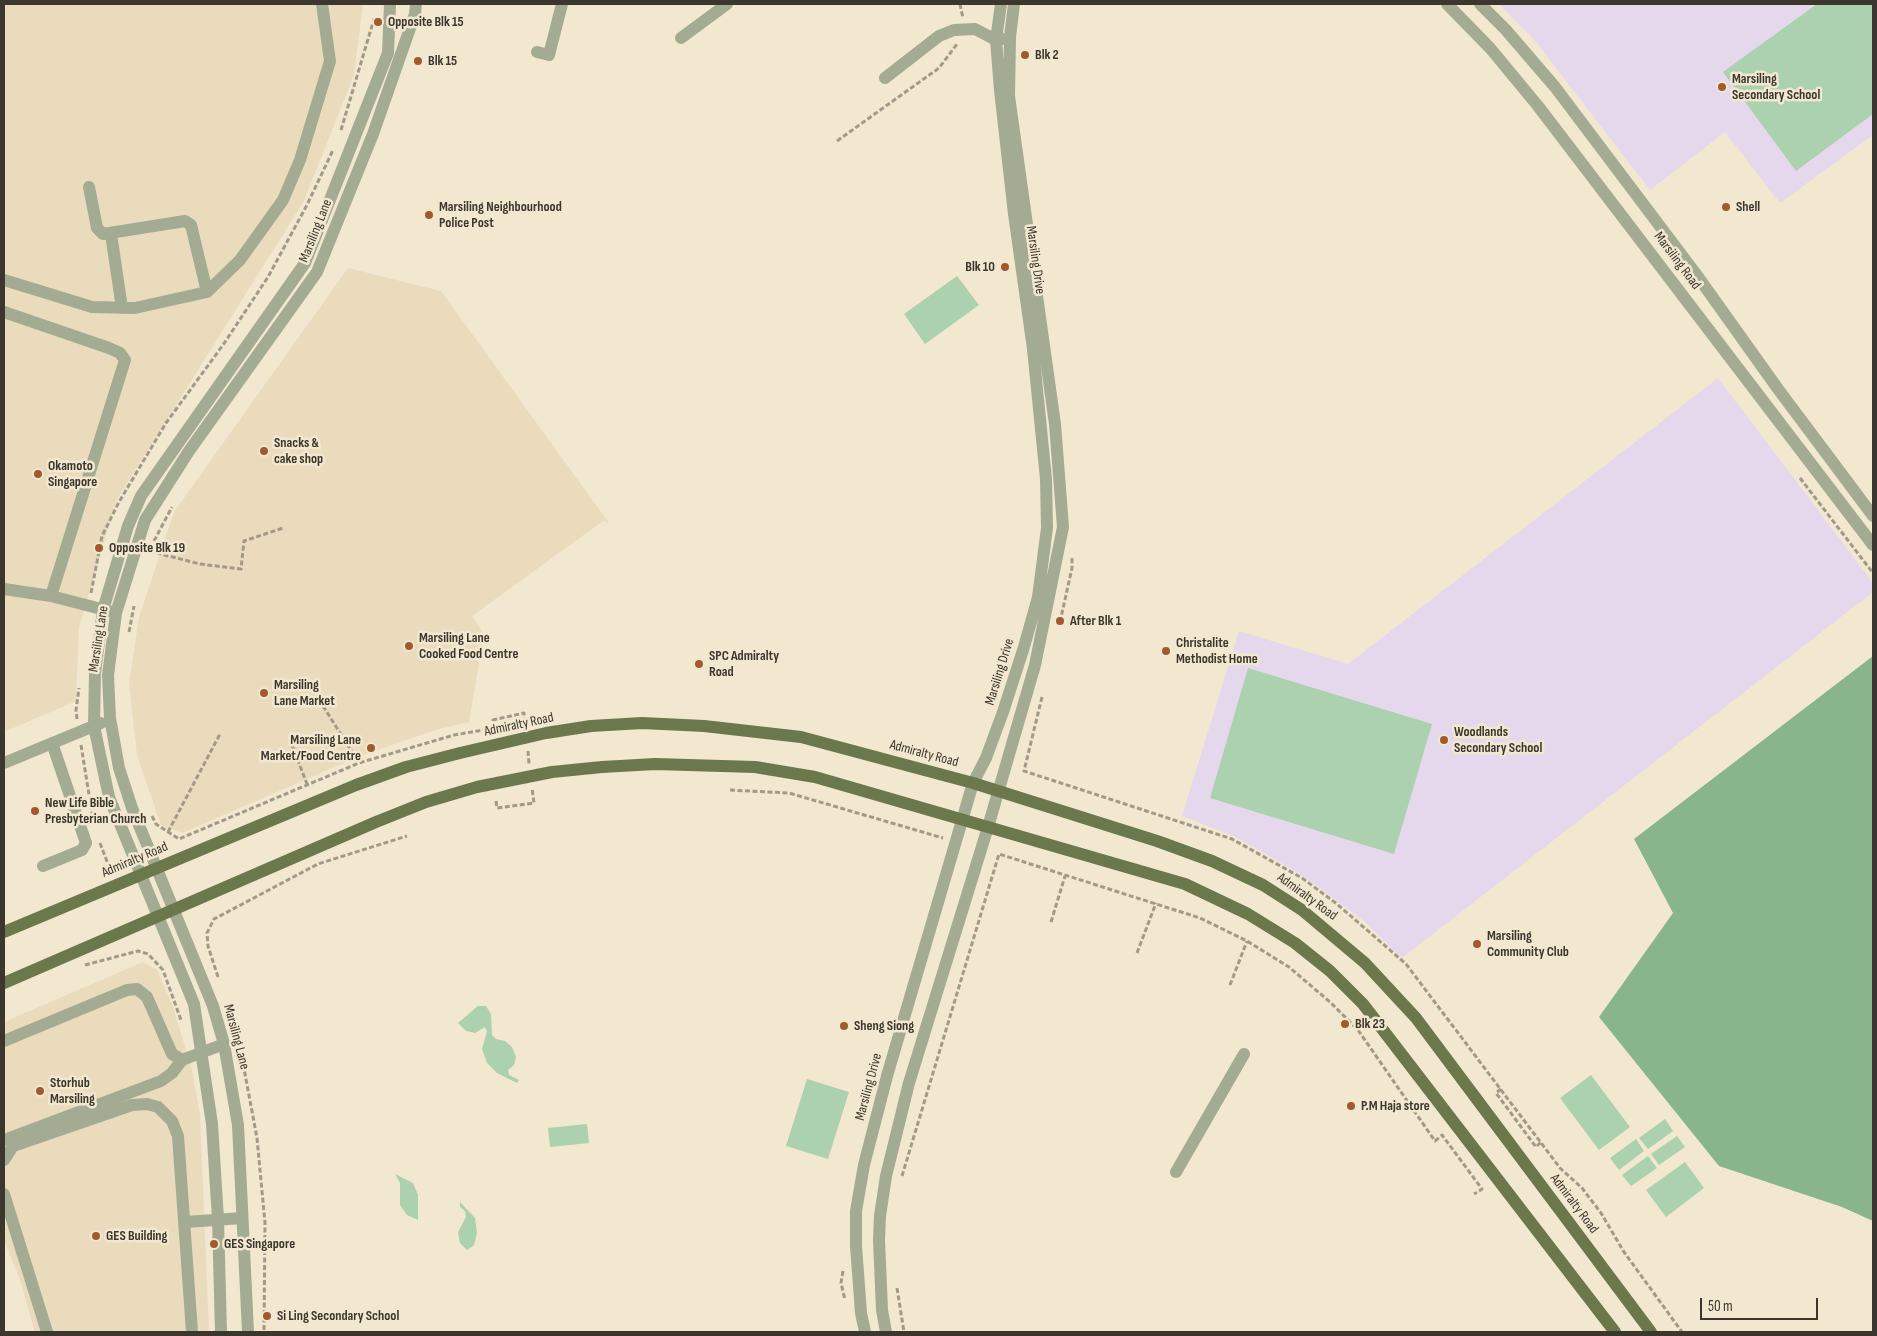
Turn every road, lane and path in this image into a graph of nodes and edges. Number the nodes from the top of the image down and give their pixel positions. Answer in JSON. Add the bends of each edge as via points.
{"nodes":[{"id":1,"x":322,"y":4,"type":"edge"},
{"id":2,"x":390,"y":4,"type":"edge"},
{"id":3,"x":416,"y":4,"type":"edge"},
{"id":4,"x":562,"y":4,"type":"edge"},
{"id":5,"x":727,"y":4,"type":"edge"},
{"id":6,"x":960,"y":4,"type":"edge"},
{"id":7,"x":1001,"y":4,"type":"edge"},
{"id":8,"x":1014,"y":4,"type":"edge"},
{"id":9,"x":1446,"y":4,"type":"edge"},
{"id":10,"x":1480,"y":4,"type":"edge"},
{"id":11,"x":376,"y":13,"type":"dead end"},
{"id":12,"x":965,"y":30,"type":"junction"},
{"id":13,"x":1010,"y":37,"type":"junction"},
{"id":14,"x":681,"y":38,"type":"dead end"},
{"id":15,"x":996,"y":40,"type":"junction"},
{"id":16,"x":537,"y":52,"type":"dead end"},
{"id":17,"x":885,"y":78,"type":"dead end"},
{"id":18,"x":340,"y":131,"type":"dead end"},
{"id":19,"x":837,"y":141,"type":"dead end"},
{"id":20,"x":334,"y":148,"type":"dead end"},
{"id":21,"x":89,"y":187,"type":"dead end"},
{"id":22,"x":111,"y":234,"type":"junction"},
{"id":23,"x":4,"y":280,"type":"edge"},
{"id":24,"x":207,"y":292,"type":"junction"},
{"id":25,"x":122,"y":308,"type":"junction"},
{"id":26,"x":272,"y":309,"type":"junction"},
{"id":27,"x":4,"y":312,"type":"edge"},
{"id":28,"x":283,"y":318,"type":"junction"},
{"id":29,"x":177,"y":444,"type":"junction"},
{"id":30,"x":189,"y":451,"type":"junction"},
{"id":31,"x":1800,"y":478,"type":"dead end"},
{"id":32,"x":1873,"y":516,"type":"edge"},
{"id":33,"x":283,"y":528,"type":"dead end"},
{"id":34,"x":1873,"y":545,"type":"edge"},
{"id":35,"x":149,"y":551,"type":"dead end"},
{"id":36,"x":1873,"y":573,"type":"edge"},
{"id":37,"x":4,"y":589,"type":"edge"},
{"id":38,"x":51,"y":596,"type":"junction"},
{"id":39,"x":135,"y":602,"type":"dead end"},
{"id":40,"x":89,"y":606,"type":"junction"},
{"id":41,"x":103,"y":610,"type":"junction"},
{"id":42,"x":116,"y":613,"type":"junction"},
{"id":43,"x":128,"y":639,"type":"dead end"},
{"id":44,"x":322,"y":706,"type":"dead end"},
{"id":45,"x":110,"y":718,"type":"junction"},
{"id":46,"x":94,"y":726,"type":"junction"},
{"id":47,"x":495,"y":728,"type":"dead end"},
{"id":48,"x":526,"y":733,"type":"dead end"},
{"id":49,"x":220,"y":734,"type":"dead end"},
{"id":50,"x":52,"y":743,"type":"junction"},
{"id":51,"x":527,"y":743,"type":"dead end"},
{"id":52,"x":292,"y":745,"type":"dead end"},
{"id":53,"x":4,"y":763,"type":"edge"},
{"id":54,"x":359,"y":763,"type":"dead end"},
{"id":55,"x":530,"y":773,"type":"dead end"},
{"id":56,"x":532,"y":783,"type":"dead end"},
{"id":57,"x":973,"y":783,"type":"junction"},
{"id":58,"x":307,"y":784,"type":"dead end"},
{"id":59,"x":730,"y":790,"type":"dead end"},
{"id":60,"x":998,"y":790,"type":"junction"},
{"id":61,"x":496,"y":801,"type":"dead end"},
{"id":62,"x":148,"y":810,"type":"dead end"},
{"id":63,"x":963,"y":820,"type":"junction"},
{"id":64,"x":988,"y":827,"type":"junction"},
{"id":65,"x":168,"y":832,"type":"junction"},
{"id":66,"x":407,"y":836,"type":"dead end"},
{"id":67,"x":179,"y":839,"type":"dead end"},
{"id":68,"x":942,"y":848,"type":"dead end"},
{"id":69,"x":43,"y":866,"type":"dead end"},
{"id":70,"x":157,"y":866,"type":"junction"},
{"id":71,"x":141,"y":874,"type":"junction"},
{"id":72,"x":1066,"y":876,"type":"junction"},
{"id":73,"x":1156,"y":903,"type":"junction"},
{"id":74,"x":174,"y":909,"type":"junction"},
{"id":75,"x":159,"y":915,"type":"junction"},
{"id":76,"x":214,"y":919,"type":"dead end"},
{"id":77,"x":1052,"y":922,"type":"dead end"},
{"id":78,"x":4,"y":932,"type":"edge"},
{"id":79,"x":1247,"y":941,"type":"junction"},
{"id":80,"x":1137,"y":953,"type":"dead end"},
{"id":81,"x":82,"y":965,"type":"dead end"},
{"id":82,"x":4,"y":983,"type":"edge"},
{"id":83,"x":1230,"y":985,"type":"dead end"},
{"id":84,"x":183,"y":1026,"type":"dead end"},
{"id":85,"x":4,"y":1041,"type":"edge"},
{"id":86,"x":224,"y":1044,"type":"junction"},
{"id":87,"x":200,"y":1053,"type":"junction"},
{"id":88,"x":1244,"y":1054,"type":"dead end"},
{"id":89,"x":182,"y":1060,"type":"junction"},
{"id":90,"x":887,"y":1076,"type":"junction"},
{"id":91,"x":908,"y":1083,"type":"junction"},
{"id":92,"x":1502,"y":1089,"type":"dead end"},
{"id":93,"x":4,"y":1140,"type":"edge"},
{"id":94,"x":4,"y":1160,"type":"edge"},
{"id":95,"x":1176,"y":1172,"type":"dead end"},
{"id":96,"x":900,"y":1181,"type":"dead end"},
{"id":97,"x":4,"y":1194,"type":"edge"},
{"id":98,"x":1474,"y":1194,"type":"dead end"},
{"id":99,"x":242,"y":1218,"type":"junction"},
{"id":100,"x":218,"y":1219,"type":"junction"},
{"id":101,"x":186,"y":1222,"type":"junction"},
{"id":102,"x":896,"y":1286,"type":"dead end"},
{"id":103,"x":47,"y":1332,"type":"edge"},
{"id":104,"x":192,"y":1332,"type":"edge"},
{"id":105,"x":221,"y":1332,"type":"edge"},
{"id":106,"x":248,"y":1332,"type":"edge"},
{"id":107,"x":865,"y":1332,"type":"edge"},
{"id":108,"x":886,"y":1332,"type":"edge"},
{"id":109,"x":904,"y":1332,"type":"edge"},
{"id":110,"x":1616,"y":1332,"type":"edge"},
{"id":111,"x":1651,"y":1332,"type":"edge"},
{"id":112,"x":1682,"y":1332,"type":"edge"}],
"edges":[{"from":1,"to":24,"type":"street","via":[[330,61],[300,160],[283,200],[240,260]]},
{"from":2,"to":26,"type":"street","name":"Marsiling Lane","via":[[388,53],[352,148],[305,264]]},
{"from":3,"to":28,"type":"street","name":"Marsiling Lane","via":[[373,134],[316,272]]},
{"from":4,"to":16,"type":"street","via":[[550,55]]},
{"from":5,"to":14,"type":"street"},
{"from":6,"to":12,"type":"path"},
{"from":7,"to":15,"type":"street","name":"Marsiling Drive"},
{"from":8,"to":13,"type":"street","name":"Marsiling Drive"},
{"from":9,"to":34,"type":"street","name":"Marsiling Road","via":[[1490,48],[1538,106]]},
{"from":10,"to":32,"type":"street","name":"Marsiling Road","via":[[1561,95]]},
{"from":11,"to":18,"type":"path"},
{"from":12,"to":15,"type":"street","via":[[975,30]]},
{"from":12,"to":17,"type":"street","via":[[939,36]]},
{"from":12,"to":19,"type":"path","via":[[939,68]]},
{"from":13,"to":15,"type":"street"},
{"from":13,"to":60,"type":"street","name":"Marsiling Drive","via":[[1010,96],[1055,424],[1063,527],[1035,665]]},
{"from":15,"to":57,"type":"street","name":"Marsiling Drive","via":[[1013,206],[1034,358],[1046,479],[1047,528],[1038,597],[1024,647],[1000,722]]},
{"from":20,"to":40,"type":"path","via":[[268,277],[224,345],[166,423],[119,502],[102,536]]},
{"from":21,"to":22,"type":"street","via":[[97,228],[103,234]]},
{"from":22,"to":24,"type":"street","via":[[185,221],[191,224]]},
{"from":22,"to":25,"type":"street"},
{"from":23,"to":25,"type":"street","via":[[92,307]]},
{"from":24,"to":25,"type":"street"},
{"from":26,"to":28,"type":"street"},
{"from":26,"to":29,"type":"street","name":"Marsiling Lane"},
{"from":27,"to":38,"type":"street","via":[[109,348],[120,353],[125,360]]},
{"from":28,"to":30,"type":"street","name":"Marsiling Lane"},
{"from":29,"to":30,"type":"street"},
{"from":29,"to":41,"type":"street","name":"Marsiling Lane","via":[[141,496],[128,526]]},
{"from":30,"to":42,"type":"street","name":"Marsiling Lane","via":[[144,520]]},
{"from":31,"to":36,"type":"path"},
{"from":33,"to":35,"type":"path","via":[[244,541],[241,569],[200,564]]},
{"from":37,"to":38,"type":"street"},
{"from":38,"to":40,"type":"street"},
{"from":39,"to":43,"type":"path"},
{"from":40,"to":41,"type":"street"},
{"from":41,"to":42,"type":"street"},
{"from":41,"to":46,"type":"street","name":"Marsiling Lane","via":[[95,673]]},
{"from":42,"to":45,"type":"street","name":"Marsiling Lane","via":[[108,675]]},
{"from":44,"to":54,"type":"path"},
{"from":45,"to":46,"type":"street"},
{"from":45,"to":70,"type":"street","name":"Marsiling Lane","via":[[119,768]]},
{"from":46,"to":50,"type":"street"},
{"from":46,"to":71,"type":"street","name":"Marsiling Lane","via":[[109,797]]},
{"from":47,"to":48,"type":"path","via":[[493,720],[524,713]]},
{"from":49,"to":65,"type":"path"},
{"from":50,"to":53,"type":"street"},
{"from":50,"to":69,"type":"street","via":[[86,843],[82,850]]},
{"from":51,"to":55,"type":"path"},
{"from":52,"to":58,"type":"path"},
{"from":56,"to":61,"type":"path","via":[[534,803],[497,808]]},
{"from":57,"to":60,"type":"main road","name":"Admiralty Road"},
{"from":57,"to":63,"type":"street","name":"Marsiling Drive"},
{"from":57,"to":70,"type":"main road","name":"Admiralty Road","via":[[801,737],[642,723],[590,726],[546,733],[406,767]]},
{"from":59,"to":68,"type":"path","via":[[789,793],[944,838]]},
{"from":60,"to":64,"type":"street","name":"Marsiling Drive"},
{"from":60,"to":111,"type":"main road","name":"Admiralty Road","via":[[1212,860],[1264,885],[1339,939],[1416,1018]]},
{"from":62,"to":65,"type":"path","via":[[156,824]]},
{"from":63,"to":64,"type":"main road"},
{"from":63,"to":74,"type":"main road","via":[[815,777],[755,767],[602,766],[552,772],[426,802]]},
{"from":63,"to":90,"type":"street","name":"Marsiling Drive"},
{"from":64,"to":91,"type":"street","name":"Marsiling Drive"},
{"from":64,"to":110,"type":"main road","via":[[1185,884],[1248,914],[1295,943],[1330,971],[1363,1004]]},
{"from":65,"to":67,"type":"path"},
{"from":66,"to":76,"type":"path","via":[[318,864]]},
{"from":70,"to":71,"type":"main road","name":"Admiralty Road"},
{"from":70,"to":74,"type":"street","name":"Marsiling Lane"},
{"from":71,"to":75,"type":"street","name":"Marsiling Lane"},
{"from":71,"to":78,"type":"main road","name":"Admiralty Road"},
{"from":72,"to":73,"type":"path"},
{"from":72,"to":77,"type":"path"},
{"from":72,"to":96,"type":"path","via":[[999,854]]},
{"from":73,"to":79,"type":"path","via":[[1200,918]]},
{"from":73,"to":80,"type":"path"},
{"from":74,"to":75,"type":"main road"},
{"from":74,"to":86,"type":"street","name":"Marsiling Lane","via":[[213,1006]]},
{"from":75,"to":82,"type":"main road"},
{"from":75,"to":87,"type":"street","name":"Marsiling Lane","via":[[194,1004]]},
{"from":79,"to":83,"type":"path"},
{"from":79,"to":98,"type":"path","via":[[1289,967],[1358,1030],[1435,1141],[1442,1135],[1482,1189]]},
{"from":81,"to":84,"type":"path","via":[[138,951],[148,954],[163,970]]},
{"from":85,"to":89,"type":"street","via":[[127,990],[137,989],[147,997],[172,1054]]},
{"from":86,"to":87,"type":"street"},
{"from":86,"to":99,"type":"street","name":"Marsiling Lane","via":[[238,1125]]},
{"from":87,"to":89,"type":"street"},
{"from":87,"to":100,"type":"street","name":"Marsiling Lane","via":[[212,1124]]},
{"from":88,"to":95,"type":"street"},
{"from":89,"to":93,"type":"street","via":[[161,1081]]},
{"from":90,"to":91,"type":"street"},
{"from":90,"to":107,"type":"street","name":"Marsiling Drive","via":[[856,1211],[856,1246]]},
{"from":91,"to":108,"type":"street","name":"Marsiling Drive","via":[[880,1216],[880,1275]]},
{"from":92,"to":112,"type":"path","via":[[1496,1093],[1536,1147],[1541,1142],[1560,1168],[1582,1188]]},
{"from":94,"to":101,"type":"street","via":[[13,1146],[132,1105],[158,1107],[172,1121],[178,1136]]},
{"from":97,"to":103,"type":"street"},
{"from":99,"to":100,"type":"street"},
{"from":99,"to":106,"type":"street","name":"Marsiling Lane"},
{"from":100,"to":101,"type":"street"},
{"from":100,"to":105,"type":"street","name":"Marsiling Lane"},
{"from":101,"to":104,"type":"street"},
{"from":102,"to":109,"type":"path"}]}
